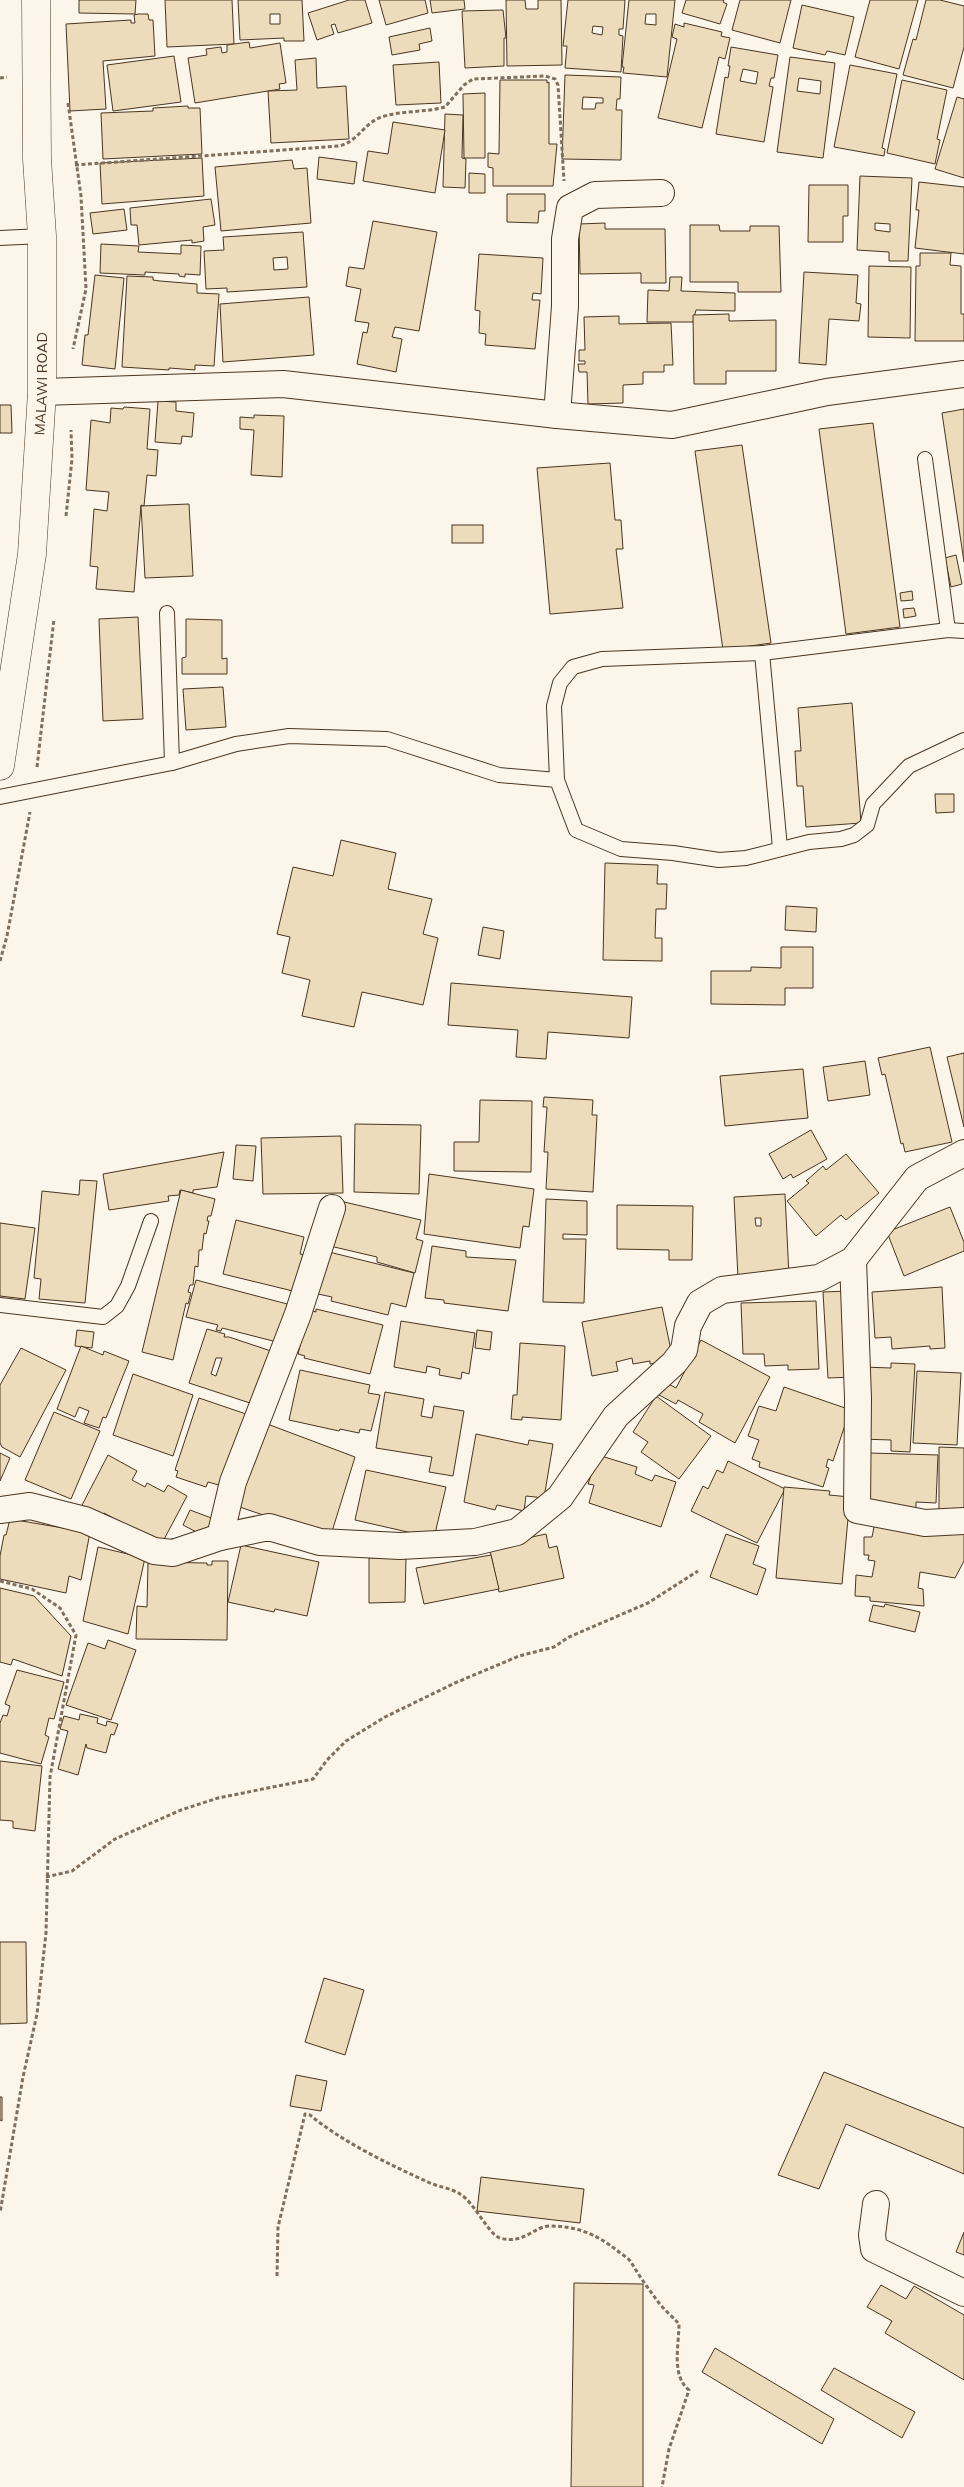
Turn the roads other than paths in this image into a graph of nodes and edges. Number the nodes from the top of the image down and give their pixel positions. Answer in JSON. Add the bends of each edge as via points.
{"nodes":[{"id":1,"x":36,"y":0,"type":"edge"},
{"id":2,"x":662,"y":193,"type":"dead end"},
{"id":3,"x":42,"y":236,"type":"junction"},
{"id":4,"x":0,"y":238,"type":"edge"},
{"id":5,"x":964,"y":374,"type":"edge"},
{"id":6,"x":42,"y":392,"type":"junction"},
{"id":7,"x":557,"y":415,"type":"junction"},
{"id":8,"x":925,"y":459,"type":"dead end"},
{"id":9,"x":167,"y":613,"type":"dead end"},
{"id":10,"x":948,"y":630,"type":"junction"},
{"id":11,"x":964,"y":631,"type":"edge"},
{"id":12,"x":762,"y":653,"type":"junction"},
{"id":13,"x":964,"y":740,"type":"edge"},
{"id":14,"x":172,"y":763,"type":"junction"},
{"id":15,"x":0,"y":766,"type":"edge"},
{"id":16,"x":556,"y":780,"type":"junction"},
{"id":17,"x":0,"y":797,"type":"edge"},
{"id":18,"x":780,"y":848,"type":"junction"},
{"id":19,"x":964,"y":1153,"type":"edge"},
{"id":20,"x":332,"y":1208,"type":"dead end"},
{"id":21,"x":151,"y":1221,"type":"dead end"},
{"id":22,"x":853,"y":1260,"type":"junction"},
{"id":23,"x":0,"y":1305,"type":"edge"},
{"id":24,"x":0,"y":1510,"type":"edge"},
{"id":25,"x":964,"y":1521,"type":"edge"},
{"id":26,"x":220,"y":1537,"type":"junction"},
{"id":27,"x":876,"y":2204,"type":"dead end"},
{"id":28,"x":964,"y":2293,"type":"edge"}],
"edges":[{"from":1,"to":3,"type":"main road","name":"MALAWI ROAD","via":[[37,159]]},
{"from":2,"to":7,"type":"street","via":[[595,195],[570,208],[565,239]]},
{"from":3,"to":4,"type":"lane"},
{"from":3,"to":6,"type":"main road","name":"MALAWI ROAD"},
{"from":5,"to":7,"type":"street","via":[[827,392],[672,425]]},
{"from":6,"to":7,"type":"street","via":[[283,384]]},
{"from":6,"to":15,"type":"main road","name":"MALAWI ROAD","via":[[32,554]]},
{"from":8,"to":10,"type":"lane"},
{"from":9,"to":14,"type":"lane"},
{"from":10,"to":11,"type":"lane"},
{"from":10,"to":12,"type":"lane"},
{"from":12,"to":16,"type":"lane","via":[[602,659],[574,667],[560,683],[554,706]]},
{"from":12,"to":18,"type":"lane"},
{"from":13,"to":18,"type":"lane","via":[[909,766],[873,804],[867,825],[854,835]]},
{"from":14,"to":16,"type":"lane","via":[[236,744],[289,736],[349,736],[387,739],[499,775]]},
{"from":14,"to":17,"type":"lane"},
{"from":16,"to":18,"type":"lane","via":[[576,830],[621,849],[719,860],[746,858]]},
{"from":19,"to":22,"type":"street","via":[[917,1178]]},
{"from":20,"to":26,"type":"street","via":[[298,1314],[233,1482]]},
{"from":21,"to":23,"type":"lane","via":[[128,1286],[117,1306],[103,1317]]},
{"from":22,"to":25,"type":"street","via":[[858,1398],[857,1510],[925,1523]]},
{"from":22,"to":26,"type":"street","via":[[819,1278],[722,1290],[700,1303],[688,1326],[684,1350],[674,1363],[616,1416],[560,1497],[517,1532],[475,1542],[400,1546],[320,1542],[269,1527]]},
{"from":24,"to":26,"type":"street","via":[[30,1506],[85,1520],[154,1551],[173,1553]]},
{"from":27,"to":28,"type":"street","via":[[872,2235],[874,2249]]}]}
